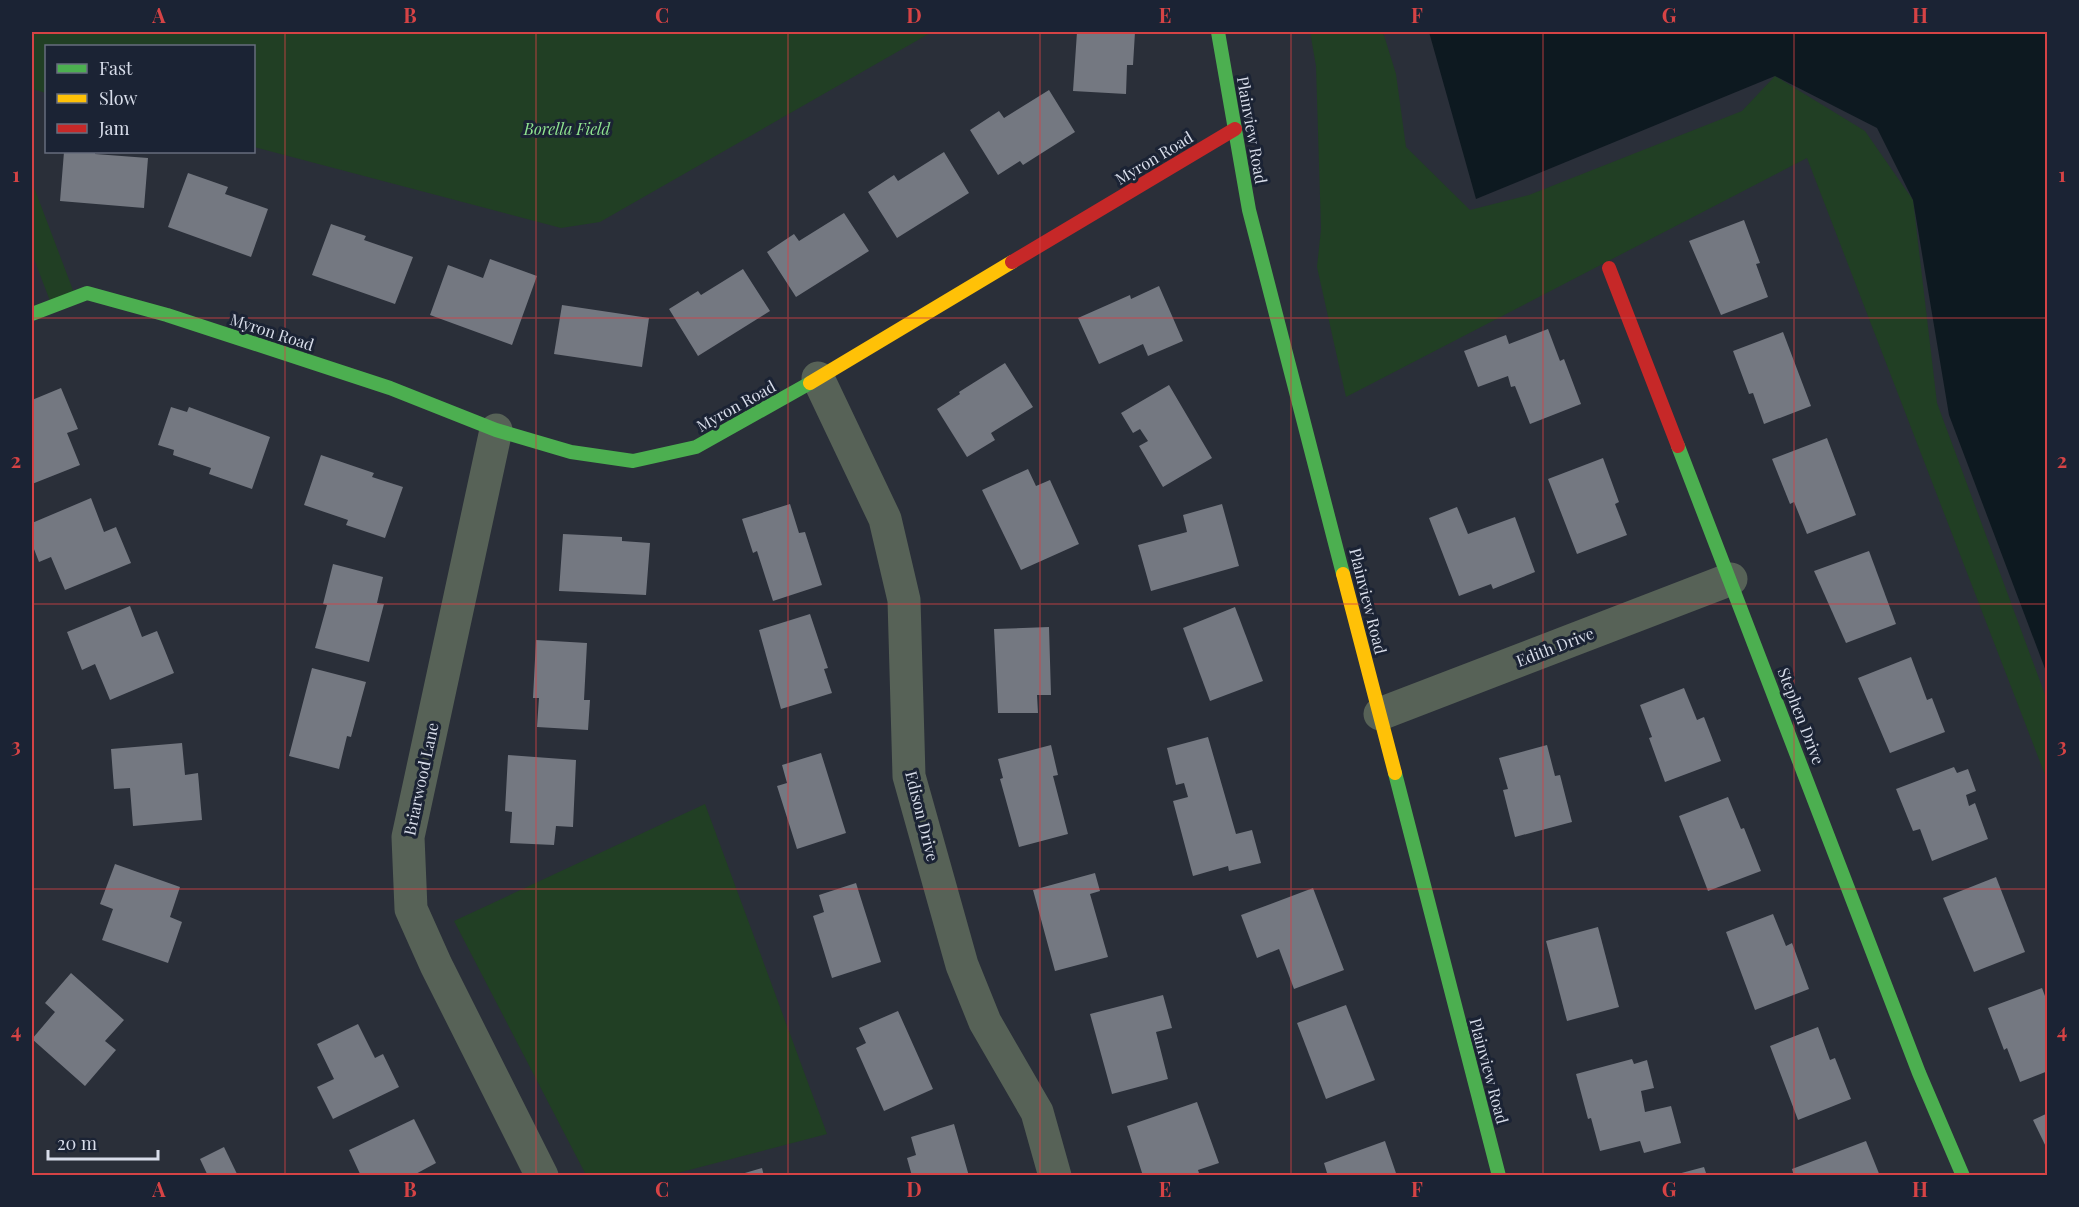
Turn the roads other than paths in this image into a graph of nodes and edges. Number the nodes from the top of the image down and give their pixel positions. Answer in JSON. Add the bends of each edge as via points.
{"nodes":[{"id":1,"x":1218,"y":32,"type":"edge"},
{"id":2,"x":1235,"y":129,"type":"junction"},
{"id":3,"x":1609,"y":268,"type":"dead end"},
{"id":4,"x":32,"y":314,"type":"edge"},
{"id":5,"x":818,"y":378,"type":"junction"},
{"id":6,"x":496,"y":430,"type":"junction"},
{"id":7,"x":1731,"y":579,"type":"junction"},
{"id":8,"x":1380,"y":714,"type":"junction"},
{"id":9,"x":542,"y":1176,"type":"edge"},
{"id":10,"x":1055,"y":1176,"type":"edge"},
{"id":11,"x":1499,"y":1176,"type":"edge"},
{"id":12,"x":1963,"y":1176,"type":"edge"}],
"edges":[{"from":1,"to":2,"type":"street","name":"Plainview Road"},
{"from":2,"to":5,"type":"street","name":"Myron Road"},
{"from":2,"to":8,"type":"street","name":"Plainview Road","via":[[1250,210]]},
{"from":3,"to":7,"type":"street","name":"Stephen Drive"},
{"from":4,"to":6,"type":"street","name":"Myron Road","via":[[87,293],[390,388]]},
{"from":5,"to":6,"type":"street","name":"Myron Road","via":[[696,447],[633,461],[571,452]]},
{"from":5,"to":10,"type":"street","name":"Edison Drive","via":[[885,519],[904,600],[909,776],[962,965],[986,1022],[1037,1112]]},
{"from":6,"to":9,"type":"street","name":"Briarwood Lane","via":[[408,837],[408,880],[411,909],[436,966]]},
{"from":7,"to":8,"type":"street","name":"Edith Drive"},
{"from":7,"to":12,"type":"street","name":"Stephen Drive","via":[[1919,1073]]},
{"from":8,"to":11,"type":"street","name":"Plainview Road"}]}
